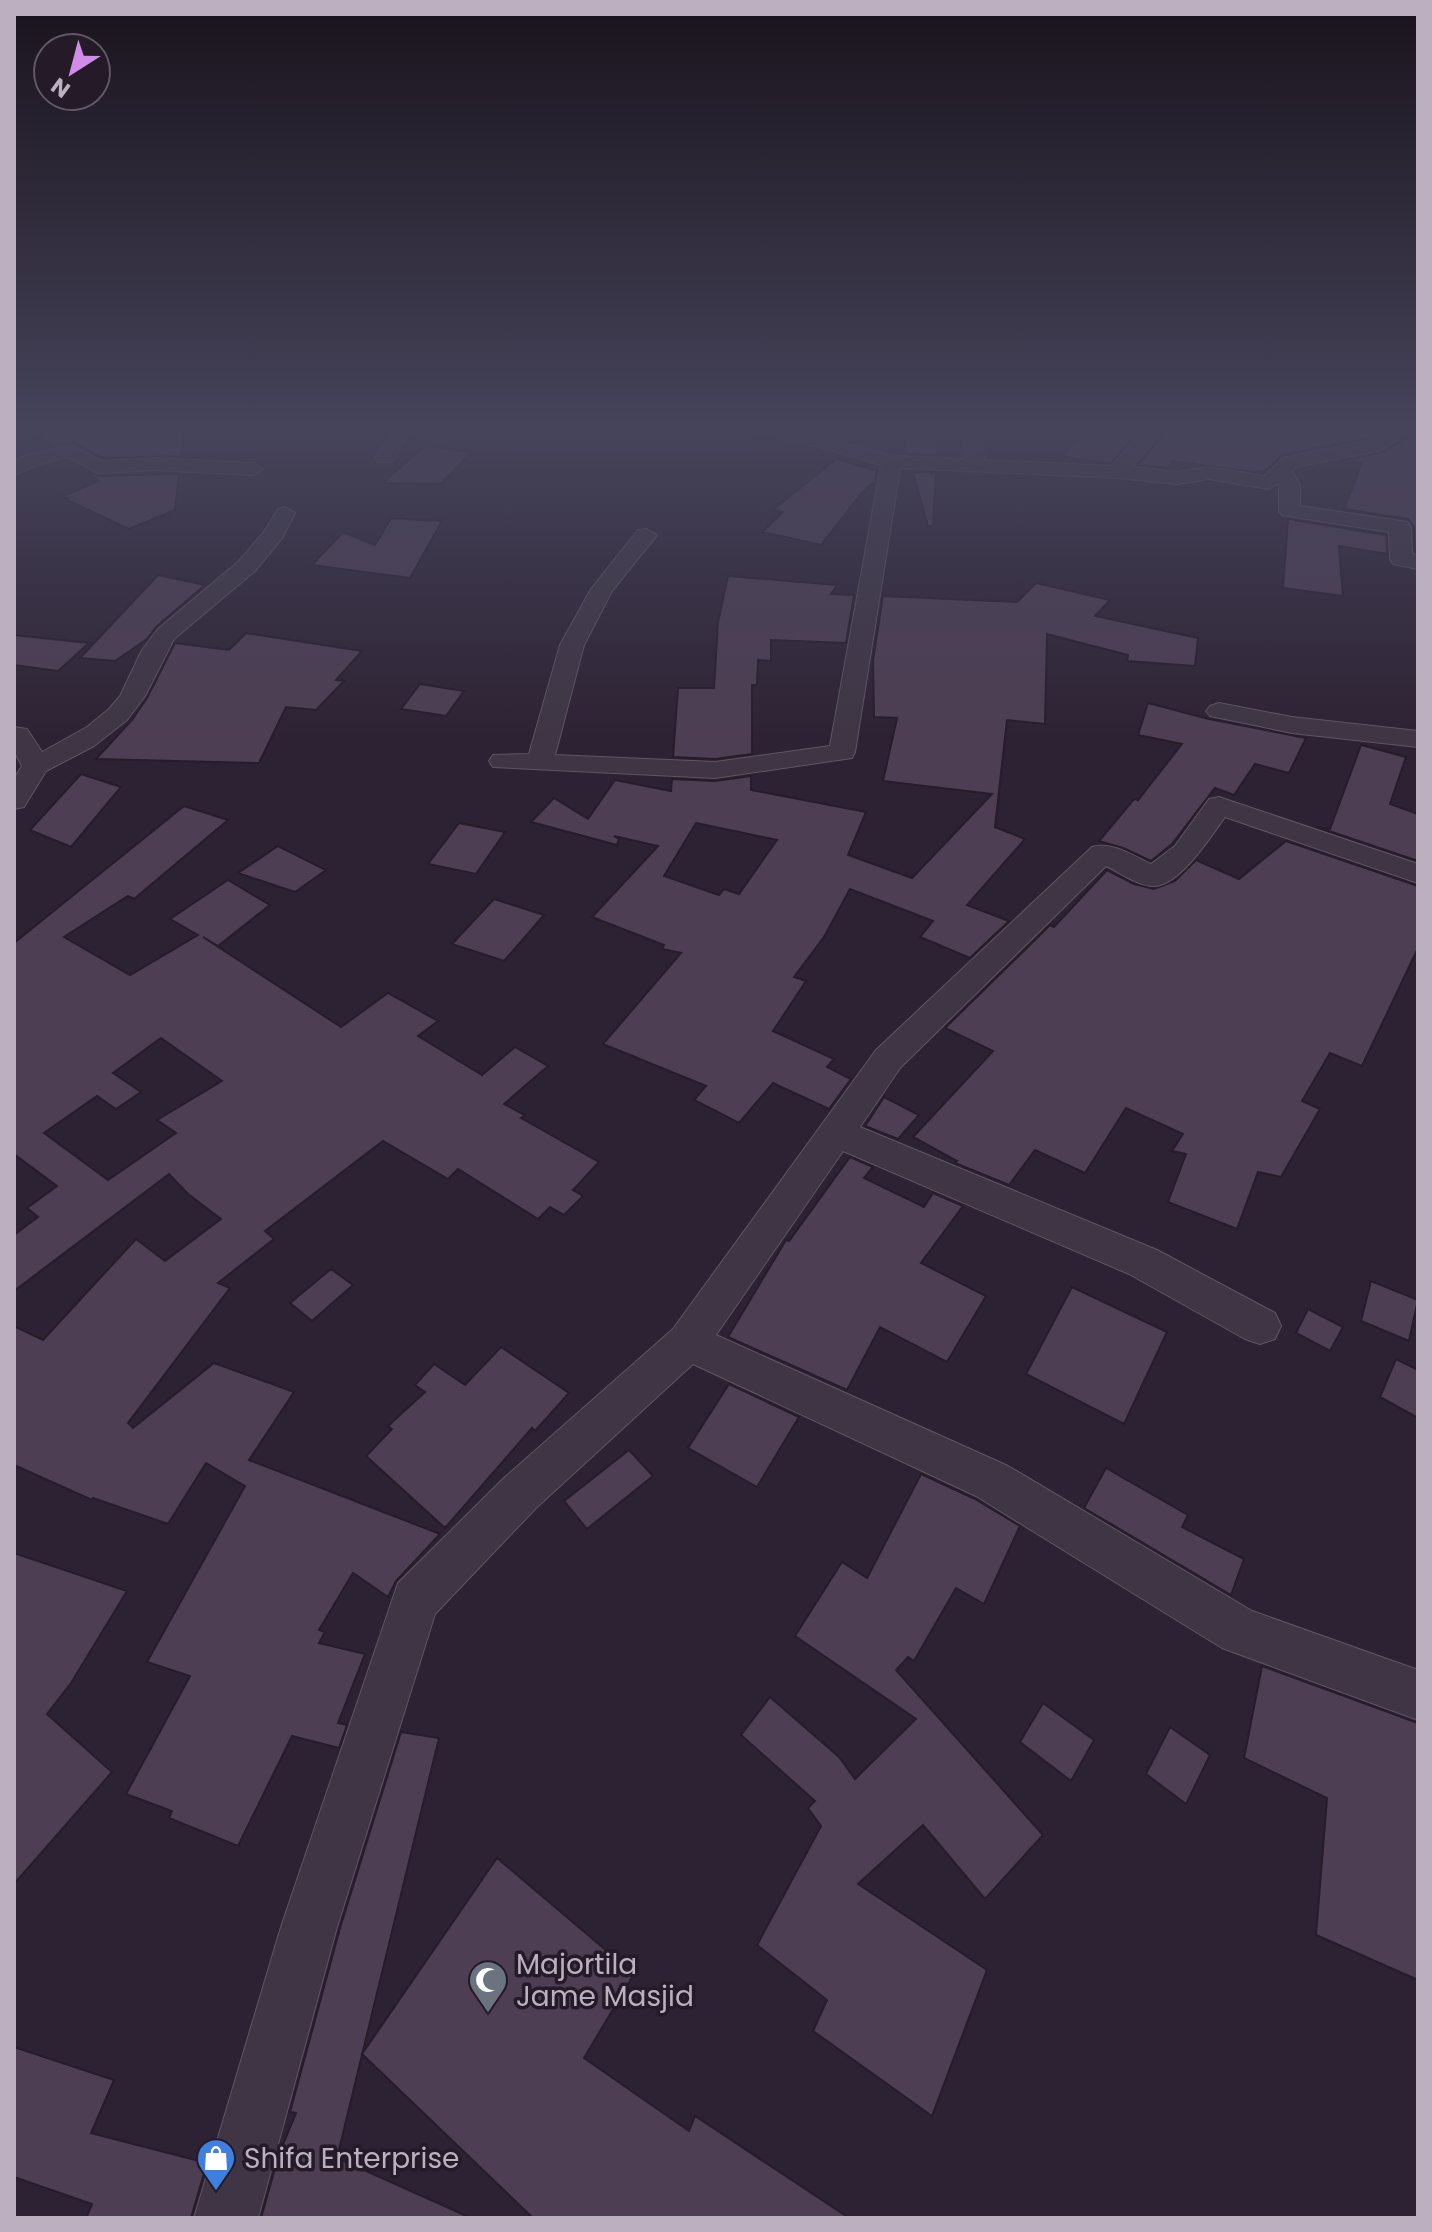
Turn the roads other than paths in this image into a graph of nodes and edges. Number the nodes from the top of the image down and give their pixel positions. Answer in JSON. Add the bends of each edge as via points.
{"nodes":[{"id":1,"x":275,"y":530,"type":"edge"},
{"id":2,"x":879,"y":530,"type":"edge"},
{"id":3,"x":1400,"y":530,"type":"edge"},
{"id":4,"x":646,"y":535,"type":"dead end"},
{"id":5,"x":1418,"y":562,"type":"edge"},
{"id":6,"x":1219,"y":711,"type":"dead end"},
{"id":7,"x":14,"y":735,"type":"edge"},
{"id":8,"x":1418,"y":739,"type":"edge"},
{"id":9,"x":503,"y":761,"type":"dead end"},
{"id":10,"x":540,"y":762,"type":"junction"},
{"id":11,"x":36,"y":766,"type":"junction"},
{"id":12,"x":14,"y":801,"type":"edge"},
{"id":13,"x":1418,"y":874,"type":"edge"},
{"id":14,"x":836,"y":1132,"type":"junction"},
{"id":15,"x":1260,"y":1326,"type":"dead end"},
{"id":16,"x":688,"y":1342,"type":"junction"},
{"id":17,"x":1418,"y":1695,"type":"edge"},
{"id":18,"x":226,"y":2218,"type":"edge"}],
"edges":[{"from":1,"to":11,"type":"street","via":[[232,583],[162,638],[127,705],[92,736]]},
{"from":2,"to":10,"type":"street","via":[[842,752],[715,770]]},
{"from":3,"to":5,"type":"street","via":[[1401,559]]},
{"from":4,"to":10,"type":"street","via":[[602,589],[572,645]]},
{"from":6,"to":8,"type":"street"},
{"from":7,"to":11,"type":"street"},
{"from":9,"to":10,"type":"street"},
{"from":11,"to":12,"type":"street"},
{"from":13,"to":14,"type":"street","via":[[1219,805],[1185,852],[1154,877],[1102,853],[888,1059]]},
{"from":14,"to":15,"type":"street","via":[[1143,1262]]},
{"from":14,"to":16,"type":"street"},
{"from":16,"to":17,"type":"street","via":[[992,1481],[1239,1631]]},
{"from":16,"to":18,"type":"street","via":[[520,1493],[415,1600],[309,1927]]}]}
